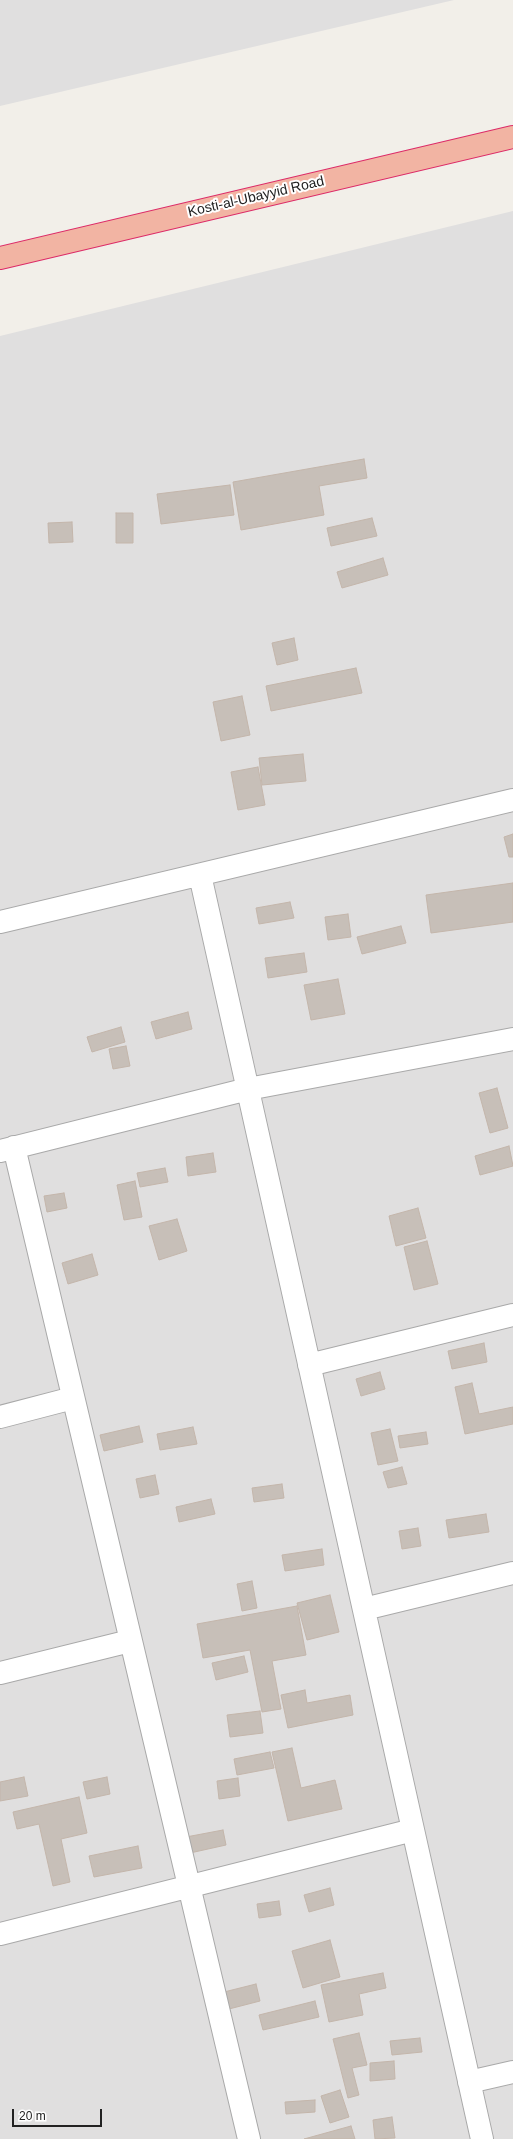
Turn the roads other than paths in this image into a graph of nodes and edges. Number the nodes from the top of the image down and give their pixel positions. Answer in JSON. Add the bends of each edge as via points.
{"nodes":[{"id":1,"x":513,"y":137,"type":"edge"},
{"id":2,"x":0,"y":258,"type":"edge"},
{"id":3,"x":513,"y":800,"type":"edge"},
{"id":4,"x":200,"y":875,"type":"junction"},
{"id":5,"x":0,"y":922,"type":"edge"},
{"id":6,"x":513,"y":1039,"type":"edge"},
{"id":7,"x":248,"y":1089,"type":"junction"},
{"id":8,"x":7,"y":1149,"type":"edge"},
{"id":9,"x":513,"y":1315,"type":"edge"},
{"id":10,"x":309,"y":1365,"type":"junction"},
{"id":11,"x":73,"y":1398,"type":"junction"},
{"id":12,"x":0,"y":1417,"type":"edge"},
{"id":13,"x":513,"y":1573,"type":"edge"},
{"id":14,"x":364,"y":1609,"type":"junction"},
{"id":15,"x":130,"y":1641,"type":"junction"},
{"id":16,"x":0,"y":1673,"type":"edge"},
{"id":17,"x":413,"y":1830,"type":"junction"},
{"id":18,"x":188,"y":1886,"type":"junction"},
{"id":19,"x":0,"y":1934,"type":"edge"},
{"id":20,"x":513,"y":2072,"type":"edge"},
{"id":21,"x":469,"y":2082,"type":"junction"},
{"id":22,"x":249,"y":2139,"type":"edge"},
{"id":23,"x":482,"y":2139,"type":"edge"}],
"edges":[{"from":1,"to":2,"type":"highway","name":"Kosti-al-Ubayyid Road"},
{"from":3,"to":4,"type":"street"},
{"from":4,"to":5,"type":"street"},
{"from":4,"to":7,"type":"street"},
{"from":6,"to":7,"type":"street"},
{"from":7,"to":8,"type":"street"},
{"from":7,"to":10,"type":"street"},
{"from":8,"to":11,"type":"street"},
{"from":9,"to":10,"type":"street"},
{"from":10,"to":14,"type":"street"},
{"from":11,"to":12,"type":"street"},
{"from":11,"to":15,"type":"street"},
{"from":13,"to":14,"type":"street"},
{"from":14,"to":17,"type":"street"},
{"from":15,"to":16,"type":"street"},
{"from":15,"to":18,"type":"street"},
{"from":17,"to":18,"type":"street"},
{"from":17,"to":21,"type":"street"},
{"from":18,"to":19,"type":"street"},
{"from":18,"to":22,"type":"street"},
{"from":20,"to":21,"type":"street"},
{"from":21,"to":23,"type":"street"}]}
